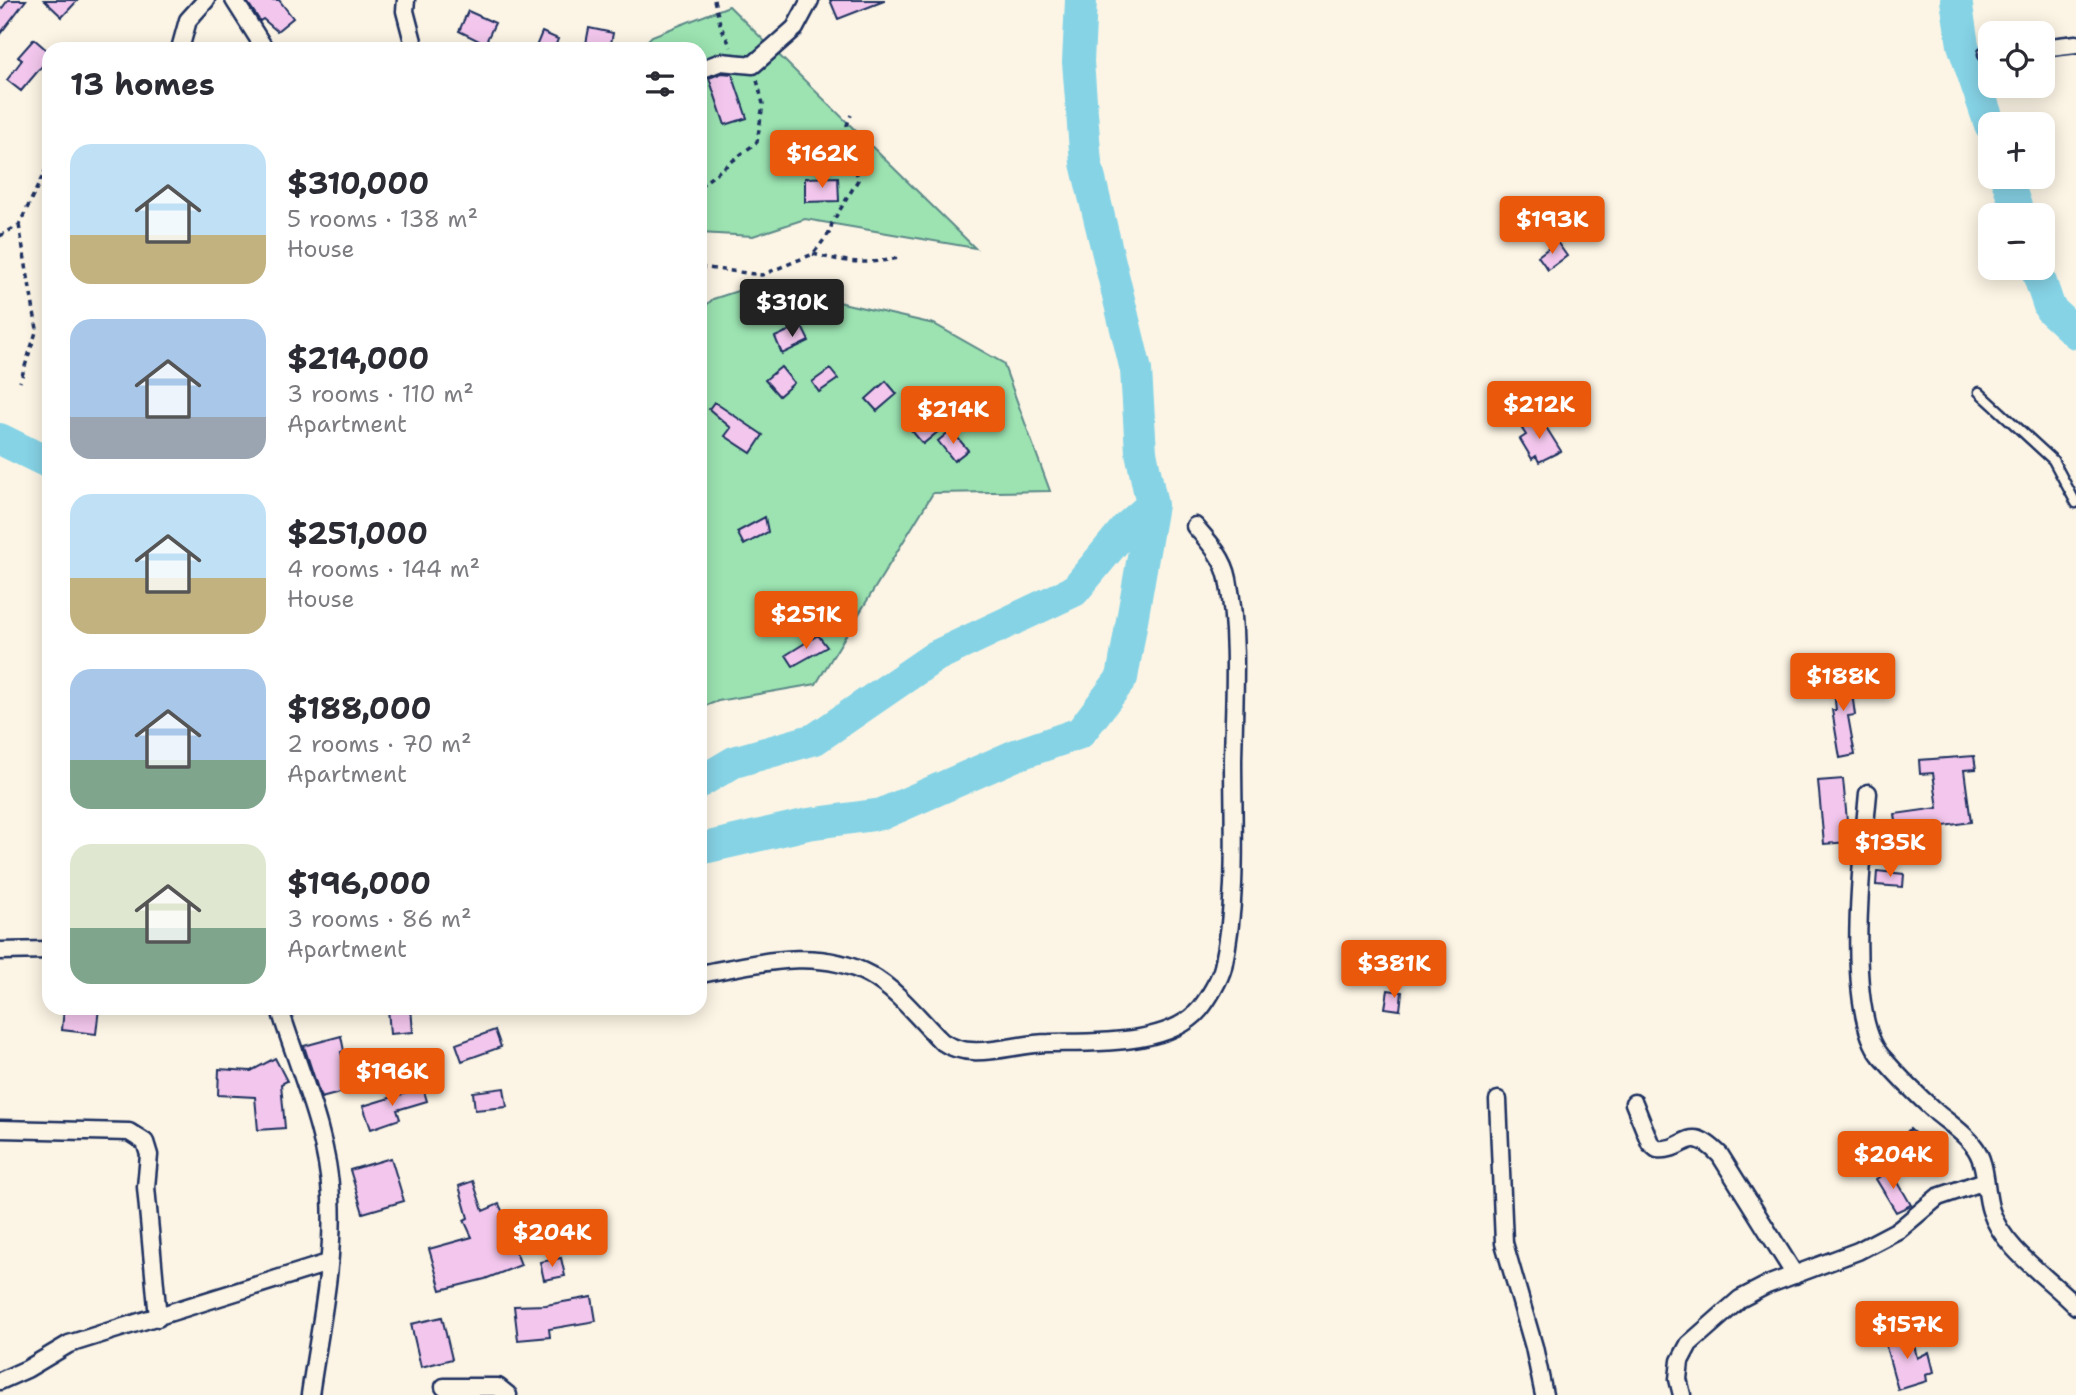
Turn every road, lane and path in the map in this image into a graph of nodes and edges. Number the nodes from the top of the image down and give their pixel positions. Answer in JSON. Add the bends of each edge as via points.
{"nodes":[{"id":1,"x":206,"y":0,"type":"edge"},
{"id":2,"x":234,"y":0,"type":"edge"},
{"id":3,"x":406,"y":0,"type":"edge"},
{"id":4,"x":714,"y":0,"type":"edge"},
{"id":5,"x":810,"y":0,"type":"edge"},
{"id":6,"x":182,"y":42,"type":"edge"},
{"id":7,"x":261,"y":42,"type":"edge"},
{"id":8,"x":413,"y":42,"type":"edge"},
{"id":9,"x":2076,"y":44,"type":"edge"},
{"id":10,"x":2055,"y":46,"type":"edge"},
{"id":11,"x":746,"y":63,"type":"junction"},
{"id":12,"x":707,"y":67,"type":"edge"},
{"id":13,"x":851,"y":115,"type":"dead end"},
{"id":14,"x":42,"y":177,"type":"edge"},
{"id":15,"x":707,"y":181,"type":"edge"},
{"id":16,"x":19,"y":225,"type":"junction"},
{"id":17,"x":0,"y":236,"type":"edge"},
{"id":18,"x":813,"y":254,"type":"junction"},
{"id":19,"x":898,"y":258,"type":"dead end"},
{"id":20,"x":707,"y":268,"type":"edge"},
{"id":21,"x":20,"y":382,"type":"dead end"},
{"id":22,"x":1979,"y":392,"type":"dead end"},
{"id":23,"x":2076,"y":503,"type":"edge"},
{"id":24,"x":1195,"y":526,"type":"dead end"},
{"id":25,"x":1868,"y":793,"type":"dead end"},
{"id":26,"x":42,"y":950,"type":"edge"},
{"id":27,"x":0,"y":951,"type":"edge"},
{"id":28,"x":707,"y":973,"type":"edge"},
{"id":29,"x":282,"y":1015,"type":"edge"},
{"id":30,"x":1498,"y":1100,"type":"dead end"},
{"id":31,"x":1634,"y":1103,"type":"dead end"},
{"id":32,"x":0,"y":1129,"type":"edge"},
{"id":33,"x":1985,"y":1181,"type":"junction"},
{"id":34,"x":328,"y":1263,"type":"junction"},
{"id":35,"x":1795,"y":1275,"type":"junction"},
{"id":36,"x":2076,"y":1306,"type":"edge"},
{"id":37,"x":158,"y":1318,"type":"junction"},
{"id":38,"x":0,"y":1381,"type":"edge"},
{"id":39,"x":444,"y":1387,"type":"dead end"},
{"id":40,"x":310,"y":1395,"type":"edge"},
{"id":41,"x":508,"y":1395,"type":"edge"},
{"id":42,"x":1544,"y":1395,"type":"edge"},
{"id":43,"x":1682,"y":1395,"type":"edge"}],
"edges":[{"from":1,"to":6,"type":"street","via":[[188,20]]},
{"from":2,"to":7,"type":"street"},
{"from":3,"to":8,"type":"street"},
{"from":4,"to":11,"type":"path","via":[[721,27]]},
{"from":5,"to":11,"type":"street","via":[[796,28]]},
{"from":9,"to":10,"type":"street"},
{"from":11,"to":12,"type":"street"},
{"from":11,"to":15,"type":"path","via":[[763,104],[757,142]]},
{"from":13,"to":18,"type":"path","via":[[847,125],[858,180]]},
{"from":14,"to":16,"type":"path"},
{"from":16,"to":17,"type":"path"},
{"from":16,"to":21,"type":"path","via":[[37,330]]},
{"from":18,"to":19,"type":"path","via":[[863,263]]},
{"from":18,"to":20,"type":"path","via":[[762,275]]},
{"from":22,"to":23,"type":"lane","via":[[2053,460]]},
{"from":24,"to":28,"type":"street","via":[[1216,550],[1228,578],[1234,663],[1232,881],[1223,969],[1200,1009],[1157,1034],[1112,1042],[1028,1042],[968,1053],[941,1041],[870,975],[831,961],[783,959]]},
{"from":25,"to":33,"type":"street","via":[[1859,890],[1860,955],[1869,1031],[1879,1054],[1973,1145]]},
{"from":26,"to":27,"type":"street"},
{"from":29,"to":34,"type":"street","via":[[327,1165],[331,1198]]},
{"from":30,"to":42,"type":"street","via":[[1504,1243]]},
{"from":31,"to":35,"type":"street","via":[[1650,1143],[1657,1149],[1696,1138],[1720,1155]]},
{"from":32,"to":37,"type":"street","via":[[129,1132],[145,1142]]},
{"from":33,"to":35,"type":"street","via":[[1938,1198],[1900,1229],[1858,1251]]},
{"from":33,"to":36,"type":"street","via":[[1991,1212],[2003,1234]]},
{"from":34,"to":37,"type":"street"},
{"from":34,"to":40,"type":"street"},
{"from":35,"to":43,"type":"street","via":[[1740,1299],[1689,1344],[1680,1361]]},
{"from":37,"to":38,"type":"street","via":[[69,1344]]},
{"from":39,"to":41,"type":"street","via":[[498,1387]]}]}
